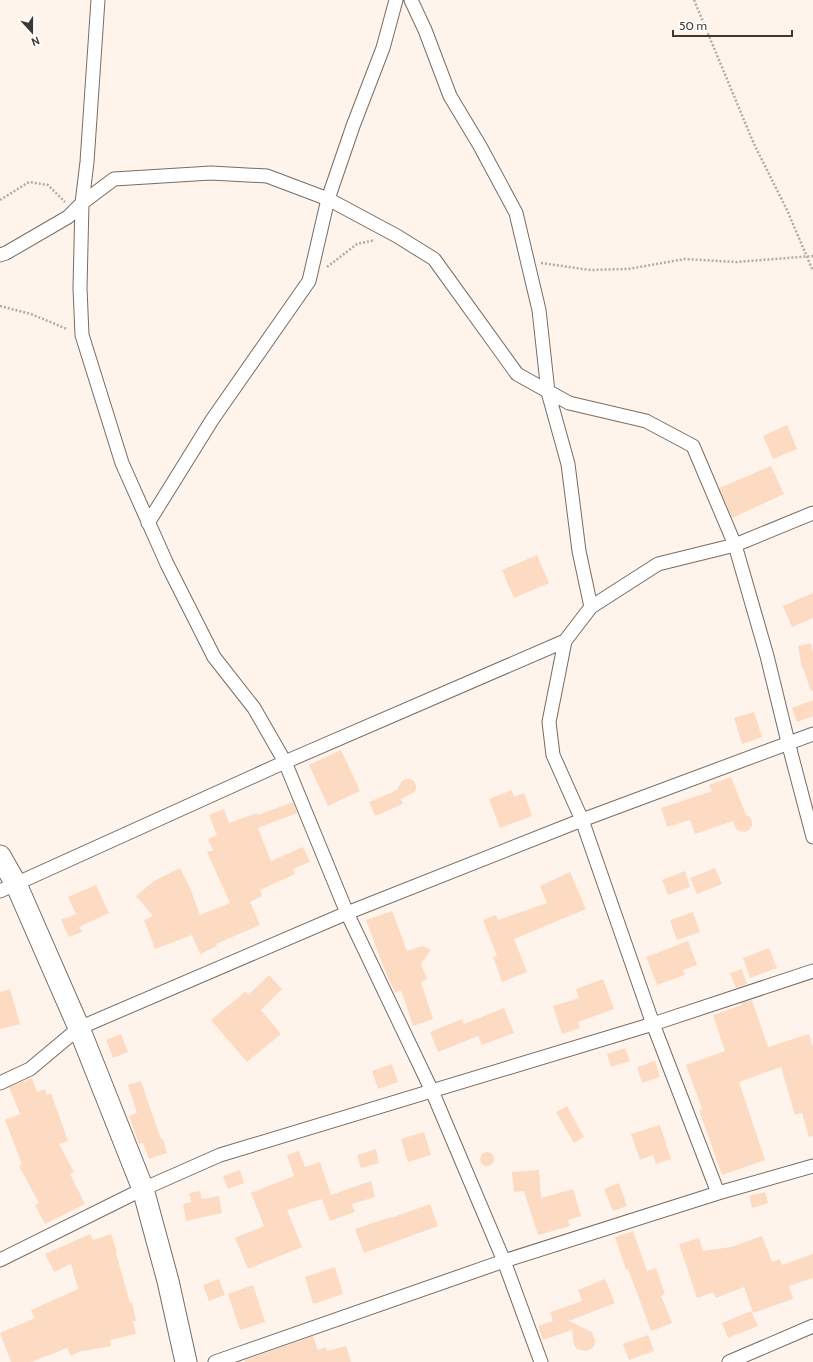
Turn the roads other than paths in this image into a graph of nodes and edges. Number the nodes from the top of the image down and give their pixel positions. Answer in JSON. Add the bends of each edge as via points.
{"nodes":[{"id":1,"x":98,"y":0,"type":"edge"},
{"id":2,"x":396,"y":0,"type":"edge"},
{"id":3,"x":411,"y":0,"type":"edge"},
{"id":4,"x":328,"y":199,"type":"junction"},
{"id":5,"x":82,"y":203,"type":"junction"},
{"id":6,"x":0,"y":255,"type":"edge"},
{"id":7,"x":548,"y":392,"type":"junction"},
{"id":8,"x":813,"y":513,"type":"edge"},
{"id":9,"x":148,"y":523,"type":"junction"},
{"id":10,"x":735,"y":545,"type":"junction"},
{"id":11,"x":591,"y":607,"type":"junction"},
{"id":12,"x":565,"y":641,"type":"junction"},
{"id":13,"x":813,"y":734,"type":"edge"},
{"id":14,"x":788,"y":742,"type":"junction"},
{"id":15,"x":285,"y":762,"type":"junction"},
{"id":16,"x":582,"y":820,"type":"junction"},
{"id":17,"x":813,"y":837,"type":"edge"},
{"id":18,"x":0,"y":856,"type":"edge"},
{"id":19,"x":8,"y":888,"type":"edge"},
{"id":20,"x":347,"y":913,"type":"junction"},
{"id":21,"x":813,"y":971,"type":"edge"},
{"id":22,"x":653,"y":1024,"type":"junction"},
{"id":23,"x":79,"y":1028,"type":"junction"},
{"id":24,"x":0,"y":1083,"type":"edge"},
{"id":25,"x":432,"y":1091,"type":"junction"},
{"id":26,"x":813,"y":1166,"type":"edge"},
{"id":27,"x":143,"y":1189,"type":"junction"},
{"id":28,"x":718,"y":1193,"type":"junction"},
{"id":29,"x":0,"y":1260,"type":"edge"},
{"id":30,"x":504,"y":1260,"type":"junction"},
{"id":31,"x":813,"y":1326,"type":"edge"},
{"id":32,"x":186,"y":1362,"type":"edge"},
{"id":33,"x":215,"y":1362,"type":"edge"},
{"id":34,"x":541,"y":1362,"type":"edge"},
{"id":35,"x":728,"y":1362,"type":"edge"}],
"edges":[{"from":1,"to":5,"type":"street","via":[[88,162]]},
{"from":2,"to":4,"type":"street","via":[[383,48]]},
{"from":3,"to":7,"type":"street","via":[[450,96],[516,213],[539,310]]},
{"from":4,"to":5,"type":"street","via":[[267,176],[211,173],[114,179]]},
{"from":4,"to":7,"type":"street","via":[[398,236],[434,259],[517,374]]},
{"from":4,"to":9,"type":"street","via":[[309,281],[212,420]]},
{"from":5,"to":6,"type":"street","via":[[68,217]]},
{"from":5,"to":9,"type":"street","via":[[82,336],[122,463]]},
{"from":7,"to":10,"type":"street","via":[[568,403],[646,421],[693,446]]},
{"from":7,"to":11,"type":"street","via":[[568,464],[578,551]]},
{"from":8,"to":10,"type":"street"},
{"from":9,"to":15,"type":"street","via":[[214,657],[254,708]]},
{"from":10,"to":11,"type":"street","via":[[658,564]]},
{"from":10,"to":14,"type":"street","via":[[767,656]]},
{"from":11,"to":12,"type":"street"},
{"from":12,"to":15,"type":"street"},
{"from":12,"to":16,"type":"street","via":[[549,722],[553,755]]},
{"from":13,"to":14,"type":"street"},
{"from":14,"to":16,"type":"street"},
{"from":14,"to":17,"type":"street"},
{"from":15,"to":19,"type":"street"},
{"from":15,"to":20,"type":"street"},
{"from":16,"to":20,"type":"street"},
{"from":16,"to":22,"type":"street"},
{"from":18,"to":19,"type":"main road"},
{"from":19,"to":23,"type":"main road"},
{"from":20,"to":23,"type":"street"},
{"from":20,"to":25,"type":"street"},
{"from":21,"to":22,"type":"street"},
{"from":22,"to":25,"type":"street"},
{"from":22,"to":28,"type":"street"},
{"from":23,"to":24,"type":"street","via":[[30,1069]]},
{"from":23,"to":27,"type":"main road"},
{"from":25,"to":27,"type":"street","via":[[220,1155]]},
{"from":25,"to":30,"type":"street"},
{"from":26,"to":28,"type":"street"},
{"from":27,"to":29,"type":"street"},
{"from":27,"to":32,"type":"main road","via":[[168,1281]]},
{"from":28,"to":30,"type":"street"},
{"from":30,"to":33,"type":"street"},
{"from":30,"to":34,"type":"street"},
{"from":31,"to":35,"type":"street"}]}
